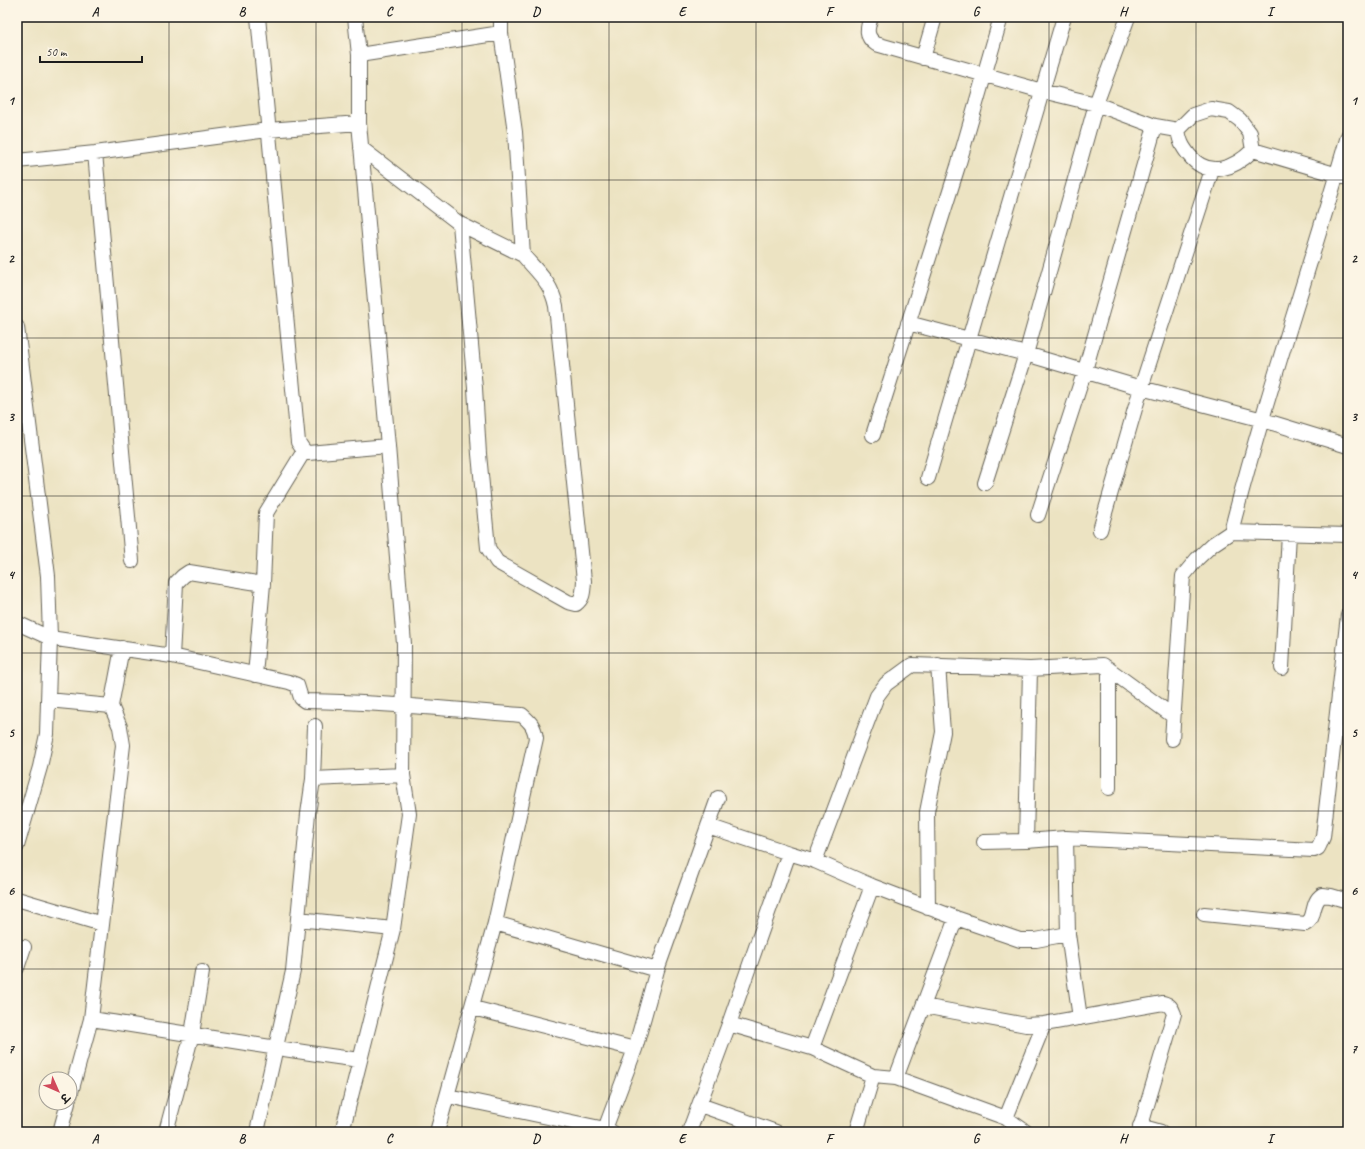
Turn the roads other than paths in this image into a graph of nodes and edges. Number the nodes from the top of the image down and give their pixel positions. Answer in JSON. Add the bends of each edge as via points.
{"nodes":[{"id":1,"x":258,"y":17,"type":"edge"},
{"id":2,"x":355,"y":17,"type":"edge"},
{"id":3,"x":500,"y":17,"type":"edge"},
{"id":4,"x":871,"y":17,"type":"edge"},
{"id":5,"x":935,"y":17,"type":"edge"},
{"id":6,"x":1000,"y":17,"type":"edge"},
{"id":7,"x":1064,"y":17,"type":"edge"},
{"id":8,"x":1128,"y":17,"type":"edge"},
{"id":9,"x":501,"y":33,"type":"junction"},
{"id":10,"x":359,"y":55,"type":"junction"},
{"id":11,"x":923,"y":58,"type":"junction"},
{"id":12,"x":984,"y":74,"type":"junction"},
{"id":13,"x":1042,"y":91,"type":"junction"},
{"id":14,"x":1096,"y":104,"type":"junction"},
{"id":15,"x":359,"y":123,"type":"junction"},
{"id":16,"x":1155,"y":126,"type":"junction"},
{"id":17,"x":268,"y":130,"type":"junction"},
{"id":18,"x":1178,"y":130,"type":"junction"},
{"id":19,"x":1348,"y":136,"type":"edge"},
{"id":20,"x":361,"y":148,"type":"junction"},
{"id":21,"x":1253,"y":150,"type":"junction"},
{"id":22,"x":95,"y":153,"type":"junction"},
{"id":23,"x":17,"y":161,"type":"edge"},
{"id":24,"x":1212,"y":170,"type":"junction"},
{"id":25,"x":1342,"y":177,"type":"edge"},
{"id":26,"x":460,"y":224,"type":"junction"},
{"id":27,"x":522,"y":255,"type":"junction"},
{"id":28,"x":908,"y":323,"type":"junction"},
{"id":29,"x":17,"y":327,"type":"edge"},
{"id":30,"x":970,"y":339,"type":"junction"},
{"id":31,"x":1026,"y":354,"type":"junction"},
{"id":32,"x":1085,"y":370,"type":"junction"},
{"id":33,"x":1141,"y":388,"type":"junction"},
{"id":34,"x":1263,"y":420,"type":"junction"},
{"id":35,"x":873,"y":435,"type":"dead end"},
{"id":36,"x":388,"y":446,"type":"junction"},
{"id":37,"x":1348,"y":446,"type":"edge"},
{"id":38,"x":304,"y":451,"type":"junction"},
{"id":39,"x":928,"y":478,"type":"dead end"},
{"id":40,"x":985,"y":482,"type":"dead end"},
{"id":41,"x":1038,"y":515,"type":"dead end"},
{"id":42,"x":1100,"y":530,"type":"dead end"},
{"id":43,"x":1231,"y":532,"type":"junction"},
{"id":44,"x":1289,"y":533,"type":"junction"},
{"id":45,"x":1348,"y":535,"type":"edge"},
{"id":46,"x":132,"y":562,"type":"dead end"},
{"id":47,"x":263,"y":584,"type":"junction"},
{"id":48,"x":1348,"y":616,"type":"edge"},
{"id":49,"x":17,"y":623,"type":"edge"},
{"id":50,"x":50,"y":638,"type":"junction"},
{"id":51,"x":122,"y":648,"type":"junction"},
{"id":52,"x":172,"y":656,"type":"junction"},
{"id":53,"x":938,"y":665,"type":"junction"},
{"id":54,"x":1282,"y":668,"type":"dead end"},
{"id":55,"x":1030,"y":669,"type":"junction"},
{"id":56,"x":1109,"y":669,"type":"junction"},
{"id":57,"x":255,"y":675,"type":"junction"},
{"id":58,"x":48,"y":700,"type":"junction"},
{"id":59,"x":405,"y":705,"type":"junction"},
{"id":60,"x":111,"y":706,"type":"junction"},
{"id":61,"x":1173,"y":716,"type":"junction"},
{"id":62,"x":315,"y":726,"type":"dead end"},
{"id":63,"x":1172,"y":739,"type":"dead end"},
{"id":64,"x":403,"y":775,"type":"junction"},
{"id":65,"x":313,"y":779,"type":"junction"},
{"id":66,"x":1109,"y":788,"type":"dead end"},
{"id":67,"x":718,"y":798,"type":"dead end"},
{"id":68,"x":708,"y":826,"type":"junction"},
{"id":69,"x":1066,"y":838,"type":"junction"},
{"id":70,"x":1026,"y":841,"type":"junction"},
{"id":71,"x":984,"y":842,"type":"dead end"},
{"id":72,"x":17,"y":846,"type":"edge"},
{"id":73,"x":789,"y":853,"type":"junction"},
{"id":74,"x":815,"y":861,"type":"junction"},
{"id":75,"x":872,"y":886,"type":"junction"},
{"id":76,"x":17,"y":899,"type":"edge"},
{"id":77,"x":1348,"y":901,"type":"edge"},
{"id":78,"x":928,"y":908,"type":"junction"},
{"id":79,"x":1204,"y":914,"type":"dead end"},
{"id":80,"x":956,"y":918,"type":"junction"},
{"id":81,"x":298,"y":919,"type":"junction"},
{"id":82,"x":102,"y":924,"type":"junction"},
{"id":83,"x":495,"y":924,"type":"junction"},
{"id":84,"x":393,"y":929,"type":"junction"},
{"id":85,"x":1068,"y":934,"type":"junction"},
{"id":86,"x":24,"y":947,"type":"dead end"},
{"id":87,"x":17,"y":968,"type":"edge"},
{"id":88,"x":657,"y":970,"type":"junction"},
{"id":89,"x":202,"y":972,"type":"dead end"},
{"id":90,"x":923,"y":1006,"type":"junction"},
{"id":91,"x":473,"y":1008,"type":"junction"},
{"id":92,"x":1080,"y":1018,"type":"junction"},
{"id":93,"x":91,"y":1019,"type":"junction"},
{"id":94,"x":728,"y":1024,"type":"junction"},
{"id":95,"x":1044,"y":1024,"type":"junction"},
{"id":96,"x":192,"y":1034,"type":"junction"},
{"id":97,"x":812,"y":1048,"type":"junction"},
{"id":98,"x":276,"y":1049,"type":"junction"},
{"id":99,"x":635,"y":1049,"type":"junction"},
{"id":100,"x":359,"y":1060,"type":"junction"},
{"id":101,"x":77,"y":1071,"type":"edge"},
{"id":102,"x":873,"y":1076,"type":"junction"},
{"id":103,"x":896,"y":1078,"type":"junction"},
{"id":104,"x":448,"y":1096,"type":"junction"},
{"id":105,"x":700,"y":1105,"type":"junction"},
{"id":106,"x":66,"y":1111,"type":"edge"},
{"id":107,"x":1006,"y":1118,"type":"junction"},
{"id":108,"x":1140,"y":1129,"type":"edge"},
{"id":109,"x":345,"y":1131,"type":"edge"},
{"id":110,"x":608,"y":1131,"type":"edge"},
{"id":111,"x":60,"y":1132,"type":"edge"},
{"id":112,"x":166,"y":1132,"type":"edge"},
{"id":113,"x":257,"y":1132,"type":"edge"},
{"id":114,"x":437,"y":1132,"type":"edge"},
{"id":115,"x":689,"y":1132,"type":"edge"},
{"id":116,"x":776,"y":1132,"type":"edge"},
{"id":117,"x":856,"y":1132,"type":"edge"},
{"id":118,"x":1026,"y":1132,"type":"edge"},
{"id":119,"x":1161,"y":1132,"type":"edge"}],
"edges":[{"from":1,"to":17,"type":"street"},
{"from":2,"to":10,"type":"street"},
{"from":3,"to":9,"type":"street"},
{"from":4,"to":11,"type":"street","via":[[868,36],[872,42]]},
{"from":5,"to":11,"type":"street"},
{"from":6,"to":12,"type":"street"},
{"from":7,"to":13,"type":"street"},
{"from":8,"to":14,"type":"street"},
{"from":9,"to":10,"type":"street"},
{"from":9,"to":27,"type":"street","via":[[515,132]]},
{"from":10,"to":15,"type":"street"},
{"from":11,"to":12,"type":"street"},
{"from":12,"to":13,"type":"street"},
{"from":12,"to":28,"type":"street"},
{"from":13,"to":14,"type":"street"},
{"from":13,"to":30,"type":"street"},
{"from":14,"to":16,"type":"street"},
{"from":14,"to":31,"type":"street"},
{"from":15,"to":17,"type":"street"},
{"from":15,"to":20,"type":"street"},
{"from":16,"to":18,"type":"street"},
{"from":16,"to":32,"type":"street"},
{"from":17,"to":22,"type":"street"},
{"from":17,"to":38,"type":"street","via":[[298,442]]},
{"from":18,"to":21,"type":"street","via":[[1193,115],[1211,109],[1229,112],[1240,120],[1250,134]]},
{"from":18,"to":24,"type":"street","via":[[1180,144],[1196,163]]},
{"from":19,"to":25,"type":"street"},
{"from":20,"to":26,"type":"street"},
{"from":20,"to":36,"type":"street"},
{"from":21,"to":24,"type":"street","via":[[1234,166]]},
{"from":21,"to":25,"type":"street"},
{"from":22,"to":23,"type":"street"},
{"from":22,"to":46,"type":"street"},
{"from":24,"to":33,"type":"street"},
{"from":25,"to":34,"type":"street","via":[[1277,369]]},
{"from":26,"to":27,"type":"street"},
{"from":26,"to":27,"type":"street","via":[[488,548],[497,562],[576,604],[583,594],[584,581],[556,306],[549,285]]},
{"from":28,"to":30,"type":"street"},
{"from":28,"to":35,"type":"street"},
{"from":29,"to":50,"type":"street","via":[[48,576]]},
{"from":30,"to":31,"type":"street"},
{"from":30,"to":39,"type":"street"},
{"from":31,"to":32,"type":"street"},
{"from":31,"to":40,"type":"street"},
{"from":32,"to":33,"type":"street"},
{"from":32,"to":41,"type":"street"},
{"from":33,"to":34,"type":"street"},
{"from":33,"to":42,"type":"street"},
{"from":34,"to":37,"type":"street"},
{"from":34,"to":43,"type":"street"},
{"from":36,"to":38,"type":"street","via":[[308,453]]},
{"from":36,"to":59,"type":"street","via":[[404,644]]},
{"from":38,"to":47,"type":"street","via":[[266,513]]},
{"from":43,"to":44,"type":"street"},
{"from":43,"to":61,"type":"street","via":[[1197,558],[1184,576]]},
{"from":44,"to":45,"type":"street"},
{"from":44,"to":54,"type":"street"},
{"from":47,"to":52,"type":"street","via":[[189,572],[183,576],[176,583]]},
{"from":47,"to":57,"type":"street"},
{"from":48,"to":69,"type":"street","via":[[1323,837],[1318,848],[1314,850]]},
{"from":49,"to":50,"type":"street"},
{"from":50,"to":51,"type":"street"},
{"from":50,"to":58,"type":"street"},
{"from":51,"to":52,"type":"street"},
{"from":51,"to":60,"type":"street"},
{"from":52,"to":57,"type":"street"},
{"from":53,"to":55,"type":"street"},
{"from":53,"to":74,"type":"street","via":[[912,665],[886,684],[877,696]]},
{"from":53,"to":78,"type":"street","via":[[943,732],[927,812]]},
{"from":55,"to":56,"type":"street","via":[[1103,665]]},
{"from":55,"to":70,"type":"street"},
{"from":56,"to":61,"type":"street"},
{"from":56,"to":66,"type":"street"},
{"from":57,"to":59,"type":"street","via":[[294,684],[305,701]]},
{"from":58,"to":60,"type":"street"},
{"from":58,"to":72,"type":"street","via":[[47,734],[40,767]]},
{"from":59,"to":64,"type":"street"},
{"from":59,"to":83,"type":"street","via":[[522,715],[534,728],[536,738]]},
{"from":60,"to":82,"type":"street","via":[[120,727],[123,745]]},
{"from":61,"to":63,"type":"street"},
{"from":62,"to":65,"type":"street"},
{"from":64,"to":65,"type":"street"},
{"from":64,"to":84,"type":"street","via":[[409,814]]},
{"from":65,"to":81,"type":"street"},
{"from":67,"to":68,"type":"street"},
{"from":68,"to":73,"type":"street"},
{"from":68,"to":88,"type":"street"},
{"from":69,"to":70,"type":"street"},
{"from":69,"to":85,"type":"street"},
{"from":70,"to":71,"type":"street"},
{"from":73,"to":74,"type":"street"},
{"from":73,"to":94,"type":"street"},
{"from":74,"to":75,"type":"street"},
{"from":75,"to":78,"type":"street"},
{"from":75,"to":97,"type":"street"},
{"from":76,"to":82,"type":"street"},
{"from":77,"to":79,"type":"street","via":[[1322,895],[1315,902],[1312,919],[1305,924]]},
{"from":78,"to":80,"type":"street"},
{"from":80,"to":85,"type":"street","via":[[1020,940]]},
{"from":80,"to":90,"type":"street"},
{"from":81,"to":84,"type":"street"},
{"from":81,"to":98,"type":"street","via":[[293,971]]},
{"from":82,"to":93,"type":"street"},
{"from":83,"to":88,"type":"street"},
{"from":83,"to":91,"type":"street"},
{"from":84,"to":100,"type":"street"},
{"from":85,"to":92,"type":"street"},
{"from":86,"to":87,"type":"street"},
{"from":88,"to":99,"type":"street"},
{"from":89,"to":96,"type":"street"},
{"from":90,"to":95,"type":"street","via":[[1026,1025]]},
{"from":90,"to":103,"type":"street"},
{"from":91,"to":99,"type":"street"},
{"from":91,"to":104,"type":"street"},
{"from":92,"to":95,"type":"street"},
{"from":92,"to":108,"type":"street","via":[[1163,1003],[1172,1008],[1174,1014]]},
{"from":93,"to":96,"type":"street"},
{"from":93,"to":101,"type":"street"},
{"from":94,"to":97,"type":"street"},
{"from":94,"to":105,"type":"street"},
{"from":95,"to":107,"type":"street"},
{"from":96,"to":98,"type":"street"},
{"from":96,"to":112,"type":"street"},
{"from":97,"to":102,"type":"street"},
{"from":98,"to":100,"type":"street"},
{"from":98,"to":113,"type":"street"},
{"from":99,"to":110,"type":"street"},
{"from":100,"to":109,"type":"street"},
{"from":102,"to":103,"type":"street"},
{"from":102,"to":117,"type":"street"},
{"from":103,"to":107,"type":"street"},
{"from":104,"to":110,"type":"street"},
{"from":104,"to":114,"type":"street"},
{"from":105,"to":115,"type":"street"},
{"from":105,"to":116,"type":"street"},
{"from":106,"to":111,"type":"street"},
{"from":107,"to":118,"type":"street"},
{"from":108,"to":119,"type":"street"}]}
